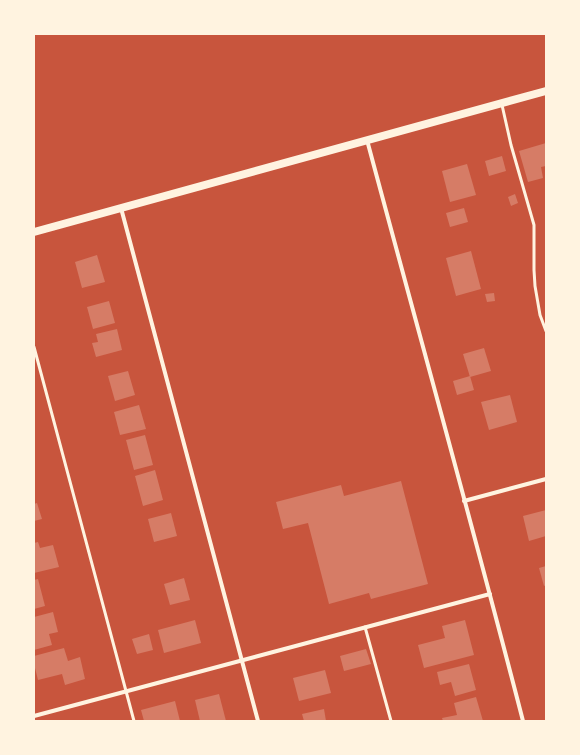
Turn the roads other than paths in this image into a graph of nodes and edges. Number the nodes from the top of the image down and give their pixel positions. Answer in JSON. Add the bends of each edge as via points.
{"nodes":[{"id":1,"x":546,"y":91,"type":"edge"},
{"id":2,"x":502,"y":103,"type":"junction"},
{"id":3,"x":367,"y":140,"type":"junction"},
{"id":4,"x":121,"y":208,"type":"junction"},
{"id":5,"x":34,"y":232,"type":"edge"},
{"id":6,"x":546,"y":331,"type":"edge"},
{"id":7,"x":34,"y":347,"type":"edge"},
{"id":8,"x":546,"y":479,"type":"edge"},
{"id":9,"x":464,"y":501,"type":"junction"},
{"id":10,"x":490,"y":594,"type":"junction"},
{"id":11,"x":365,"y":627,"type":"junction"},
{"id":12,"x":242,"y":660,"type":"junction"},
{"id":13,"x":126,"y":691,"type":"junction"},
{"id":14,"x":34,"y":716,"type":"edge"},
{"id":15,"x":134,"y":721,"type":"edge"},
{"id":16,"x":258,"y":721,"type":"edge"},
{"id":17,"x":391,"y":721,"type":"edge"},
{"id":18,"x":524,"y":721,"type":"edge"}],
"edges":[{"from":1,"to":2,"type":"main road"},
{"from":2,"to":3,"type":"main road"},
{"from":2,"to":6,"type":"lane","via":[[534,226],[535,286],[540,315]]},
{"from":3,"to":4,"type":"main road"},
{"from":3,"to":9,"type":"street"},
{"from":4,"to":5,"type":"main road"},
{"from":4,"to":12,"type":"street"},
{"from":7,"to":13,"type":"lane"},
{"from":8,"to":9,"type":"street"},
{"from":9,"to":10,"type":"street"},
{"from":10,"to":11,"type":"street"},
{"from":10,"to":18,"type":"street"},
{"from":11,"to":12,"type":"street"},
{"from":11,"to":17,"type":"lane"},
{"from":12,"to":13,"type":"street"},
{"from":12,"to":16,"type":"street"},
{"from":13,"to":14,"type":"street"},
{"from":13,"to":15,"type":"lane"}]}
